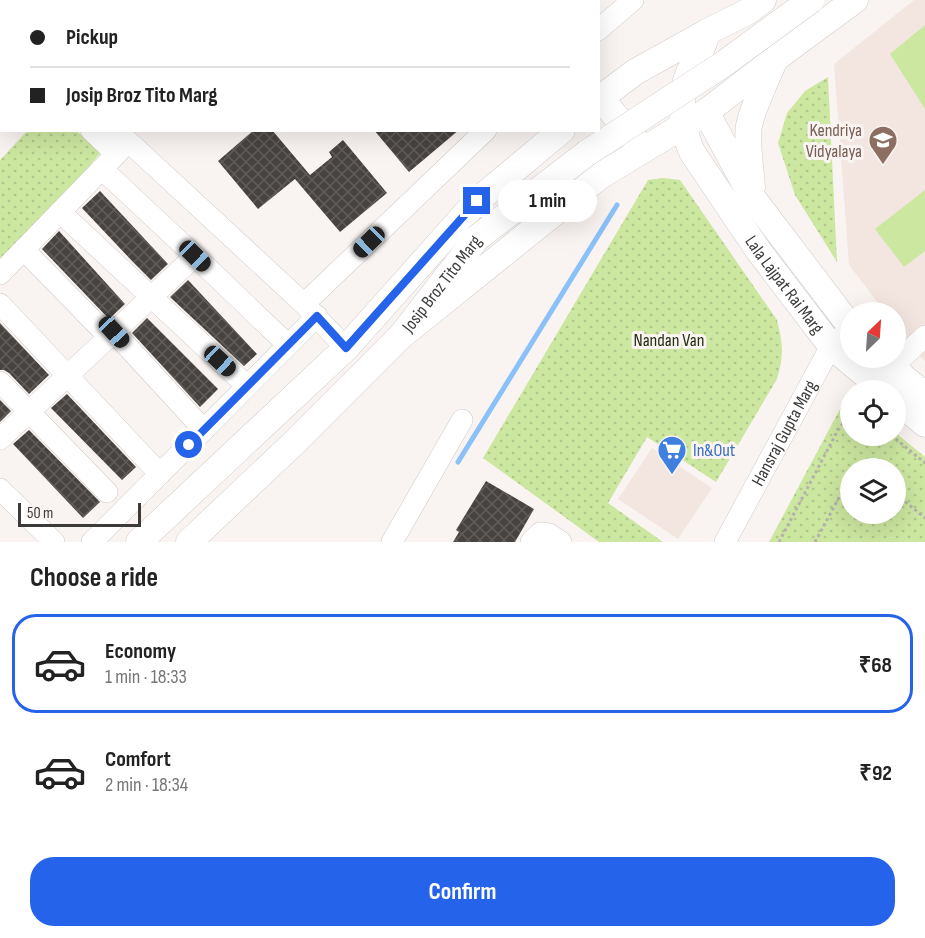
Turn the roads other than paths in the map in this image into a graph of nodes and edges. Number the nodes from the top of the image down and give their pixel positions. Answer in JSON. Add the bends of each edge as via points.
{"nodes":[{"id":1,"x":633,"y":0,"type":"edge"},
{"id":2,"x":763,"y":0,"type":"edge"},
{"id":3,"x":811,"y":0,"type":"edge"},
{"id":4,"x":855,"y":0,"type":"edge"},
{"id":5,"x":600,"y":28,"type":"edge"},
{"id":6,"x":708,"y":32,"type":"junction"},
{"id":7,"x":776,"y":58,"type":"junction"},
{"id":8,"x":600,"y":99,"type":"edge"},
{"id":9,"x":706,"y":112,"type":"junction"},
{"id":10,"x":683,"y":126,"type":"junction"},
{"id":11,"x":94,"y":132,"type":"edge"},
{"id":12,"x":484,"y":132,"type":"edge"},
{"id":13,"x":560,"y":132,"type":"edge"},
{"id":14,"x":115,"y":149,"type":"edge"},
{"id":15,"x":640,"y":151,"type":"junction"},
{"id":16,"x":699,"y":165,"type":"junction"},
{"id":17,"x":752,"y":197,"type":"junction"},
{"id":18,"x":60,"y":212,"type":"junction"},
{"id":19,"x":24,"y":250,"type":"junction"},
{"id":20,"x":195,"y":256,"type":"junction"},
{"id":21,"x":0,"y":274,"type":"edge"},
{"id":22,"x":151,"y":297,"type":"junction"},
{"id":23,"x":0,"y":304,"type":"edge"},
{"id":24,"x":311,"y":310,"type":"junction"},
{"id":25,"x":840,"y":315,"type":"edge"},
{"id":26,"x":112,"y":334,"type":"junction"},
{"id":27,"x":401,"y":336,"type":"junction"},
{"id":28,"x":925,"y":336,"type":"edge"},
{"id":29,"x":840,"y":337,"type":"edge"},
{"id":30,"x":288,"y":345,"type":"junction"},
{"id":31,"x":831,"y":346,"type":"junction"},
{"id":32,"x":346,"y":348,"type":"junction"},
{"id":33,"x":886,"y":372,"type":"edge"},
{"id":34,"x":68,"y":375,"type":"junction"},
{"id":35,"x":0,"y":382,"type":"edge"},
{"id":36,"x":247,"y":386,"type":"junction"},
{"id":37,"x":925,"y":395,"type":"edge"},
{"id":38,"x":906,"y":408,"type":"edge"},
{"id":39,"x":29,"y":412,"type":"junction"},
{"id":40,"x":462,"y":420,"type":"dead end"},
{"id":41,"x":925,"y":424,"type":"edge"},
{"id":42,"x":204,"y":430,"type":"junction"},
{"id":43,"x":0,"y":439,"type":"edge"},
{"id":44,"x":160,"y":474,"type":"junction"},
{"id":45,"x":0,"y":489,"type":"edge"},
{"id":46,"x":107,"y":492,"type":"dead end"},
{"id":47,"x":54,"y":542,"type":"edge"},
{"id":48,"x":92,"y":542,"type":"edge"},
{"id":49,"x":139,"y":542,"type":"edge"},
{"id":50,"x":189,"y":542,"type":"edge"},
{"id":51,"x":392,"y":542,"type":"edge"},
{"id":52,"x":531,"y":542,"type":"edge"},
{"id":53,"x":561,"y":542,"type":"edge"},
{"id":54,"x":724,"y":542,"type":"edge"}],
"edges":[{"from":1,"to":5,"type":"street"},
{"from":2,"to":6,"type":"main road"},
{"from":3,"to":27,"type":"main road","name":"Josip Broz Tito Marg","bridge":true,"via":[[725,63],[587,153],[477,238]]},
{"from":4,"to":7,"type":"main road"},
{"from":6,"to":8,"type":"main road","via":[[635,72]]},
{"from":6,"to":10,"type":"main road","name":"Lala Lajpat Rai Marg","via":[[688,73],[681,106]]},
{"from":7,"to":9,"type":"main road"},
{"from":7,"to":17,"type":"main road","via":[[749,126]]},
{"from":8,"to":15,"type":"main road"},
{"from":9,"to":10,"type":"main road"},
{"from":9,"to":17,"type":"main road","name":"Lala Lajpat Rai Marg"},
{"from":10,"to":15,"type":"main road"},
{"from":10,"to":16,"type":"main road","name":"Lala Lajpat Rai Marg"},
{"from":11,"to":14,"type":"street"},
{"from":12,"to":24,"type":"street"},
{"from":13,"to":32,"type":"main road","name":"Josip Broz Tito Marg","via":[[477,201]]},
{"from":14,"to":18,"type":"street"},
{"from":14,"to":20,"type":"street"},
{"from":14,"to":24,"type":"street"},
{"from":15,"to":16,"type":"main road","via":[[665,150]]},
{"from":15,"to":27,"type":"main road","via":[[600,176]]},
{"from":16,"to":31,"type":"main road","name":"Lala Lajpat Rai Marg"},
{"from":17,"to":25,"type":"main road","name":"Lala Lajpat Rai Marg"},
{"from":18,"to":19,"type":"street"},
{"from":18,"to":22,"type":"street"},
{"from":19,"to":21,"type":"street"},
{"from":19,"to":26,"type":"street"},
{"from":20,"to":22,"type":"street"},
{"from":20,"to":30,"type":"street"},
{"from":22,"to":26,"type":"street"},
{"from":22,"to":36,"type":"street"},
{"from":23,"to":34,"type":"street"},
{"from":24,"to":30,"type":"street"},
{"from":24,"to":32,"type":"street"},
{"from":26,"to":34,"type":"street"},
{"from":26,"to":42,"type":"street"},
{"from":27,"to":50,"type":"main road","name":"Josip Broz Tito Marg"},
{"from":28,"to":33,"type":"street"},
{"from":29,"to":31,"type":"street","name":"Hansraj Gupta Marg"},
{"from":30,"to":36,"type":"street"},
{"from":31,"to":33,"type":"main road","name":"Lala Lajpat Rai Marg"},
{"from":31,"to":54,"type":"street","name":"Hansraj Gupta Marg"},
{"from":32,"to":49,"type":"main road","name":"Josip Broz Tito Marg"},
{"from":33,"to":37,"type":"main road","name":"Lala Lajpat Rai Marg"},
{"from":34,"to":39,"type":"street"},
{"from":34,"to":44,"type":"street"},
{"from":35,"to":39,"type":"street"},
{"from":36,"to":42,"type":"street"},
{"from":38,"to":41,"type":"main road"},
{"from":39,"to":43,"type":"street"},
{"from":39,"to":46,"type":"street"},
{"from":40,"to":51,"type":"street"},
{"from":42,"to":44,"type":"street"},
{"from":44,"to":48,"type":"street"},
{"from":45,"to":47,"type":"street"},
{"from":52,"to":53,"type":"street","via":[[540,533]]}]}
